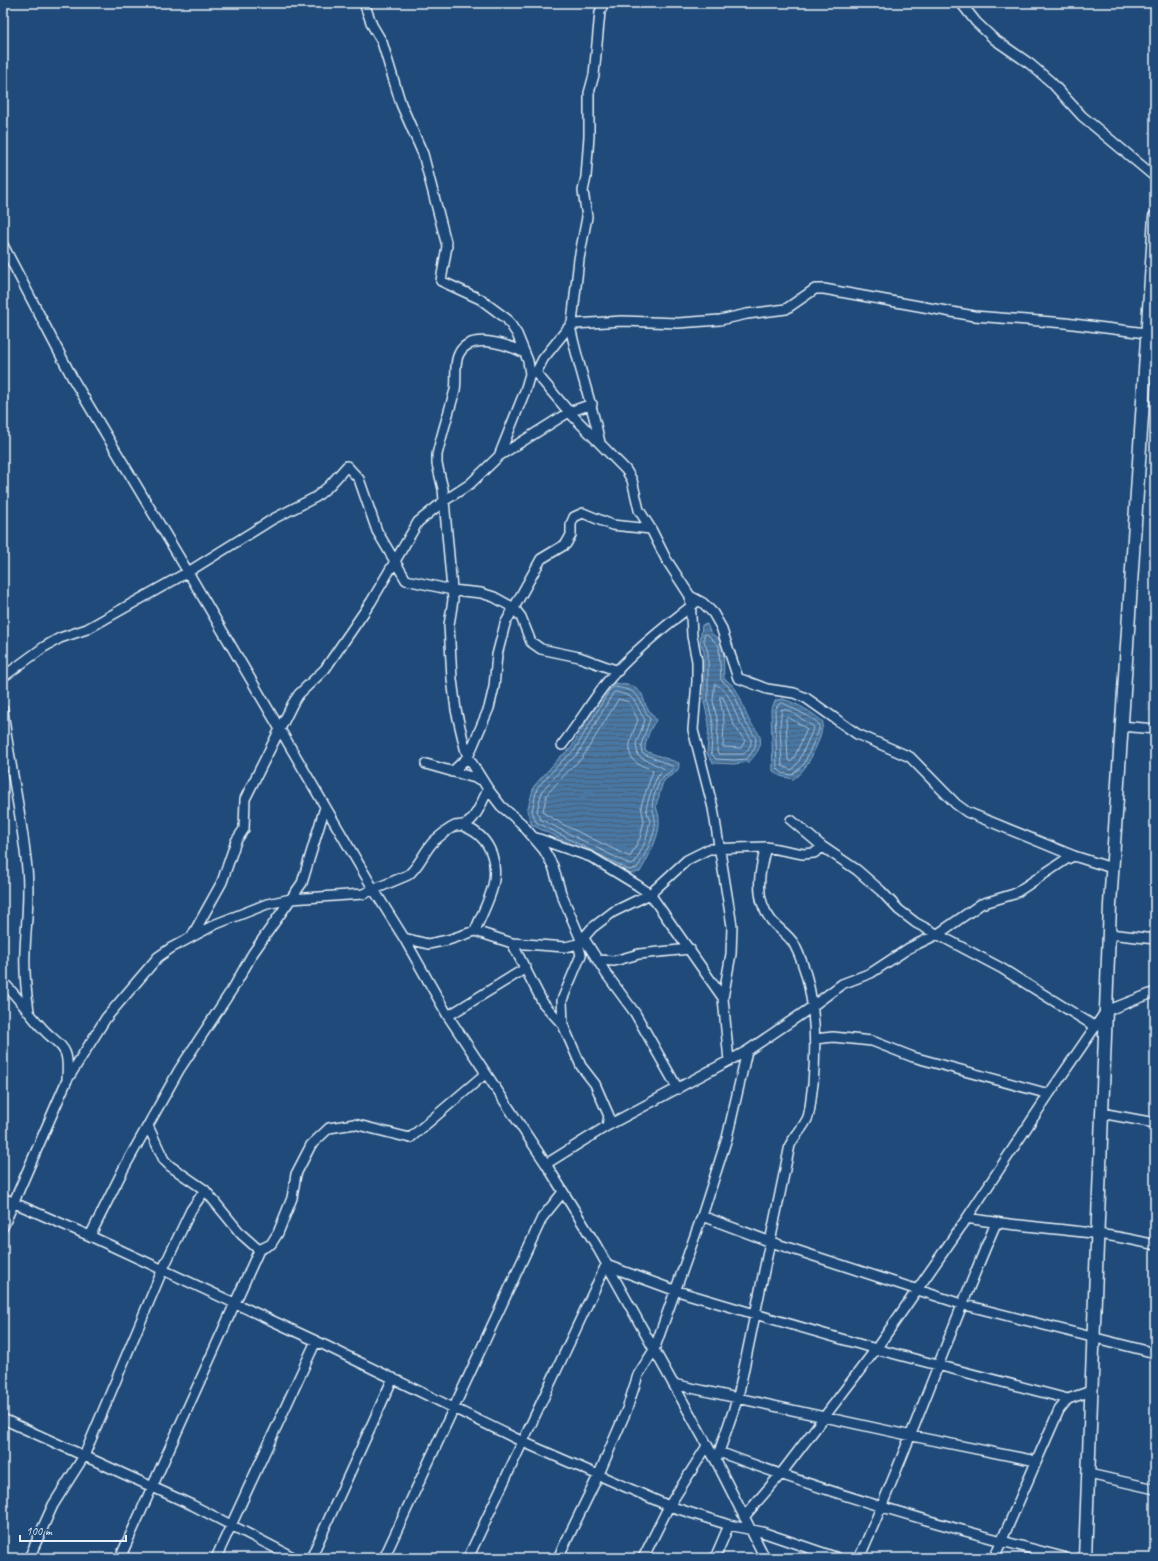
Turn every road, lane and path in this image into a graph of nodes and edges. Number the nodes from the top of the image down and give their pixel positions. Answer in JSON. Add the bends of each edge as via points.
{"nodes":[{"id":1,"x":364,"y":3,"type":"edge"},
{"id":2,"x":604,"y":3,"type":"edge"},
{"id":3,"x":961,"y":3,"type":"edge"},
{"id":4,"x":1155,"y":177,"type":"edge"},
{"id":5,"x":1155,"y":217,"type":"edge"},
{"id":6,"x":3,"y":245,"type":"edge"},
{"id":7,"x":1152,"y":293,"type":"edge"},
{"id":8,"x":570,"y":326,"type":"junction"},
{"id":9,"x":1146,"y":334,"type":"junction"},
{"id":10,"x":525,"y":353,"type":"junction"},
{"id":11,"x":533,"y":374,"type":"junction"},
{"id":12,"x":592,"y":404,"type":"junction"},
{"id":13,"x":569,"y":412,"type":"junction"},
{"id":14,"x":600,"y":443,"type":"junction"},
{"id":15,"x":500,"y":456,"type":"junction"},
{"id":16,"x":444,"y":501,"type":"junction"},
{"id":17,"x":651,"y":529,"type":"junction"},
{"id":18,"x":394,"y":563,"type":"junction"},
{"id":19,"x":188,"y":572,"type":"junction"},
{"id":20,"x":452,"y":590,"type":"junction"},
{"id":21,"x":695,"y":603,"type":"junction"},
{"id":22,"x":514,"y":608,"type":"junction"},
{"id":23,"x":618,"y":671,"type":"junction"},
{"id":24,"x":3,"y":677,"type":"edge"},
{"id":25,"x":3,"y":710,"type":"edge"},
{"id":26,"x":1122,"y":726,"type":"junction"},
{"id":27,"x":1155,"y":729,"type":"edge"},
{"id":28,"x":280,"y":731,"type":"junction"},
{"id":29,"x":562,"y":745,"type":"dead end"},
{"id":30,"x":468,"y":757,"type":"junction"},
{"id":31,"x":426,"y":764,"type":"dead end"},
{"id":32,"x":452,"y":772,"type":"junction"},
{"id":33,"x":482,"y":780,"type":"junction"},
{"id":34,"x":488,"y":789,"type":"junction"},
{"id":35,"x":325,"y":807,"type":"junction"},
{"id":36,"x":792,"y":820,"type":"dead end"},
{"id":37,"x":463,"y":826,"type":"junction"},
{"id":38,"x":535,"y":838,"type":"junction"},
{"id":39,"x":766,"y":847,"type":"junction"},
{"id":40,"x":823,"y":847,"type":"junction"},
{"id":41,"x":719,"y":848,"type":"junction"},
{"id":42,"x":1074,"y":856,"type":"junction"},
{"id":43,"x":1112,"y":868,"type":"junction"},
{"id":44,"x":374,"y":890,"type":"junction"},
{"id":45,"x":650,"y":894,"type":"junction"},
{"id":46,"x":291,"y":899,"type":"junction"},
{"id":47,"x":475,"y":931,"type":"junction"},
{"id":48,"x":938,"y":934,"type":"junction"},
{"id":49,"x":1109,"y":934,"type":"junction"},
{"id":50,"x":192,"y":936,"type":"junction"},
{"id":51,"x":404,"y":938,"type":"junction"},
{"id":52,"x":1155,"y":939,"type":"edge"},
{"id":53,"x":581,"y":940,"type":"junction"},
{"id":54,"x":512,"y":943,"type":"junction"},
{"id":55,"x":690,"y":949,"type":"junction"},
{"id":56,"x":598,"y":960,"type":"junction"},
{"id":57,"x":526,"y":968,"type":"junction"},
{"id":58,"x":3,"y":982,"type":"edge"},
{"id":59,"x":1155,"y":992,"type":"edge"},
{"id":60,"x":723,"y":998,"type":"junction"},
{"id":61,"x":813,"y":1006,"type":"junction"},
{"id":62,"x":29,"y":1011,"type":"junction"},
{"id":63,"x":1106,"y":1012,"type":"junction"},
{"id":64,"x":448,"y":1016,"type":"junction"},
{"id":65,"x":562,"y":1025,"type":"junction"},
{"id":66,"x":1096,"y":1027,"type":"junction"},
{"id":67,"x":816,"y":1039,"type":"junction"},
{"id":68,"x":747,"y":1051,"type":"junction"},
{"id":69,"x":729,"y":1061,"type":"junction"},
{"id":70,"x":484,"y":1074,"type":"junction"},
{"id":71,"x":67,"y":1080,"type":"junction"},
{"id":72,"x":678,"y":1089,"type":"junction"},
{"id":73,"x":1049,"y":1094,"type":"junction"},
{"id":74,"x":1101,"y":1113,"type":"junction"},
{"id":75,"x":1155,"y":1123,"type":"edge"},
{"id":76,"x":148,"y":1126,"type":"junction"},
{"id":77,"x":607,"y":1126,"type":"junction"},
{"id":78,"x":546,"y":1164,"type":"junction"},
{"id":79,"x":205,"y":1190,"type":"junction"},
{"id":80,"x":563,"y":1192,"type":"junction"},
{"id":81,"x":3,"y":1198,"type":"edge"},
{"id":82,"x":14,"y":1203,"type":"junction"},
{"id":83,"x":702,"y":1216,"type":"junction"},
{"id":84,"x":967,"y":1218,"type":"junction"},
{"id":85,"x":996,"y":1223,"type":"junction"},
{"id":86,"x":3,"y":1227,"type":"edge"},
{"id":87,"x":1097,"y":1233,"type":"junction"},
{"id":88,"x":90,"y":1236,"type":"junction"},
{"id":89,"x":770,"y":1242,"type":"junction"},
{"id":90,"x":1155,"y":1245,"type":"edge"},
{"id":91,"x":259,"y":1250,"type":"junction"},
{"id":92,"x":606,"y":1265,"type":"junction"},
{"id":93,"x":162,"y":1271,"type":"junction"},
{"id":94,"x":674,"y":1290,"type":"junction"},
{"id":95,"x":917,"y":1290,"type":"junction"},
{"id":96,"x":236,"y":1303,"type":"junction"},
{"id":97,"x":961,"y":1304,"type":"junction"},
{"id":98,"x":755,"y":1314,"type":"junction"},
{"id":99,"x":1094,"y":1338,"type":"junction"},
{"id":100,"x":316,"y":1341,"type":"junction"},
{"id":101,"x":876,"y":1349,"type":"junction"},
{"id":102,"x":654,"y":1350,"type":"junction"},
{"id":103,"x":1155,"y":1353,"type":"edge"},
{"id":104,"x":939,"y":1366,"type":"junction"},
{"id":105,"x":393,"y":1378,"type":"junction"},
{"id":106,"x":673,"y":1384,"type":"junction"},
{"id":107,"x":1091,"y":1391,"type":"junction"},
{"id":108,"x":738,"y":1397,"type":"junction"},
{"id":109,"x":1068,"y":1399,"type":"junction"},
{"id":110,"x":454,"y":1408,"type":"junction"},
{"id":111,"x":824,"y":1416,"type":"junction"},
{"id":112,"x":3,"y":1419,"type":"edge"},
{"id":113,"x":912,"y":1436,"type":"junction"},
{"id":114,"x":523,"y":1442,"type":"junction"},
{"id":115,"x":707,"y":1446,"type":"junction"},
{"id":116,"x":84,"y":1456,"type":"junction"},
{"id":117,"x":718,"y":1456,"type":"junction"},
{"id":118,"x":1036,"y":1460,"type":"junction"},
{"id":119,"x":600,"y":1474,"type":"junction"},
{"id":120,"x":1089,"y":1474,"type":"junction"},
{"id":121,"x":780,"y":1475,"type":"junction"},
{"id":122,"x":153,"y":1487,"type":"junction"},
{"id":123,"x":1155,"y":1489,"type":"edge"},
{"id":124,"x":669,"y":1506,"type":"junction"},
{"id":125,"x":882,"y":1508,"type":"junction"},
{"id":126,"x":744,"y":1517,"type":"junction"},
{"id":127,"x":231,"y":1524,"type":"junction"},
{"id":128,"x":729,"y":1525,"type":"junction"},
{"id":129,"x":751,"y":1530,"type":"junction"},
{"id":130,"x":1002,"y":1541,"type":"junction"},
{"id":131,"x":29,"y":1558,"type":"edge"},
{"id":132,"x":120,"y":1558,"type":"edge"},
{"id":133,"x":216,"y":1558,"type":"edge"},
{"id":134,"x":295,"y":1558,"type":"edge"},
{"id":135,"x":311,"y":1558,"type":"edge"},
{"id":136,"x":384,"y":1558,"type":"edge"},
{"id":137,"x":468,"y":1558,"type":"edge"},
{"id":138,"x":558,"y":1558,"type":"edge"},
{"id":139,"x":643,"y":1558,"type":"edge"},
{"id":140,"x":715,"y":1558,"type":"edge"},
{"id":141,"x":765,"y":1558,"type":"edge"},
{"id":142,"x":838,"y":1558,"type":"edge"},
{"id":143,"x":859,"y":1558,"type":"edge"},
{"id":144,"x":994,"y":1558,"type":"edge"},
{"id":145,"x":1067,"y":1558,"type":"edge"},
{"id":146,"x":1085,"y":1558,"type":"edge"}],
"edges":[{"from":1,"to":10,"type":"street","via":[[382,42],[401,104],[423,154],[447,246],[441,281],[480,299],[507,319]]},
{"from":2,"to":8,"type":"street","via":[[600,12],[594,75],[589,93],[589,136],[583,191],[587,217]]},
{"from":3,"to":4,"type":"street","via":[[994,39],[1051,82],[1082,116]]},
{"from":5,"to":7,"type":"main road"},
{"from":6,"to":19,"type":"street","via":[[73,379]]},
{"from":7,"to":9,"type":"main road"},
{"from":8,"to":9,"type":"street","via":[[586,322],[678,323],[720,320],[786,309],[815,289],[824,289],[974,316]]},
{"from":8,"to":11,"type":"street"},
{"from":8,"to":12,"type":"street","via":[[580,371]]},
{"from":9,"to":26,"type":"main road"},
{"from":10,"to":11,"type":"street"},
{"from":10,"to":16,"type":"street","via":[[512,346],[484,341],[461,350],[456,364],[455,387],[437,455]]},
{"from":11,"to":13,"type":"street"},
{"from":11,"to":15,"type":"street"},
{"from":12,"to":13,"type":"street"},
{"from":12,"to":14,"type":"street"},
{"from":13,"to":14,"type":"street"},
{"from":13,"to":15,"type":"street"},
{"from":14,"to":17,"type":"street","via":[[626,470],[632,480],[639,510]]},
{"from":15,"to":16,"type":"street","via":[[470,484]]},
{"from":16,"to":18,"type":"street","via":[[418,522]]},
{"from":16,"to":20,"type":"street"},
{"from":17,"to":21,"type":"street","via":[[666,559]]},
{"from":17,"to":22,"type":"street","via":[[612,525],[583,513],[577,515],[572,520],[572,535],[566,544],[541,559]]},
{"from":18,"to":19,"type":"street","via":[[377,531],[359,479],[347,466],[316,497],[273,519]]},
{"from":18,"to":20,"type":"street","via":[[406,580]]},
{"from":18,"to":28,"type":"street","via":[[371,602],[325,669],[299,694]]},
{"from":19,"to":24,"type":"street","via":[[87,629],[44,646]]},
{"from":19,"to":28,"type":"street"},
{"from":20,"to":22,"type":"street","via":[[494,596]]},
{"from":20,"to":30,"type":"street","via":[[449,635],[452,680],[456,710]]},
{"from":21,"to":23,"type":"street","via":[[665,626]]},
{"from":21,"to":41,"type":"street","via":[[692,636],[697,661],[693,730],[713,808]]},
{"from":21,"to":42,"type":"street","via":[[713,613],[721,627],[738,678],[767,689],[794,693],[806,698],[857,734],[910,757],[967,812]]},
{"from":22,"to":23,"type":"street","via":[[521,617],[531,642],[541,649],[579,657]]},
{"from":22,"to":30,"type":"street","via":[[505,624],[499,645],[489,708]]},
{"from":23,"to":29,"type":"street","via":[[607,682]]},
{"from":25,"to":62,"type":"street","via":[[27,868],[29,897],[25,980]]},
{"from":26,"to":27,"type":"street"},
{"from":26,"to":43,"type":"main road"},
{"from":28,"to":35,"type":"street"},
{"from":28,"to":50,"type":"street","via":[[245,799],[244,829],[236,841],[222,882]]},
{"from":30,"to":32,"type":"street"},
{"from":30,"to":33,"type":"street"},
{"from":31,"to":32,"type":"street"},
{"from":32,"to":33,"type":"street"},
{"from":33,"to":34,"type":"street"},
{"from":34,"to":37,"type":"street","via":[[474,816]]},
{"from":34,"to":38,"type":"street","via":[[501,806]]},
{"from":35,"to":44,"type":"street"},
{"from":35,"to":46,"type":"street","via":[[306,877]]},
{"from":36,"to":40,"type":"street"},
{"from":37,"to":44,"type":"street","via":[[455,826],[435,840],[408,875]]},
{"from":37,"to":47,"type":"street","via":[[470,828],[485,840],[490,848],[496,873]]},
{"from":38,"to":45,"type":"street","via":[[591,857]]},
{"from":38,"to":53,"type":"street","via":[[553,866],[561,893]]},
{"from":39,"to":40,"type":"street","via":[[803,854],[814,853]]},
{"from":39,"to":41,"type":"street"},
{"from":39,"to":61,"type":"street","via":[[760,876],[761,901],[772,921],[794,944],[810,987]]},
{"from":40,"to":48,"type":"street","via":[[857,870],[916,923]]},
{"from":41,"to":45,"type":"street","via":[[709,849],[688,860]]},
{"from":41,"to":60,"type":"street","via":[[732,926],[731,954]]},
{"from":42,"to":43,"type":"street"},
{"from":42,"to":48,"type":"street","via":[[1014,894],[981,904]]},
{"from":43,"to":49,"type":"main road"},
{"from":44,"to":46,"type":"street","via":[[354,895],[335,894]]},
{"from":44,"to":51,"type":"street"},
{"from":45,"to":53,"type":"street","via":[[613,912]]},
{"from":45,"to":55,"type":"street"},
{"from":46,"to":50,"type":"street","via":[[244,912]]},
{"from":46,"to":76,"type":"street","via":[[253,953],[179,1070]]},
{"from":47,"to":51,"type":"street","via":[[432,943]]},
{"from":47,"to":54,"type":"street"},
{"from":48,"to":61,"type":"street","via":[[909,948],[871,973],[842,984]]},
{"from":48,"to":66,"type":"street","via":[[1001,968]]},
{"from":49,"to":52,"type":"street"},
{"from":49,"to":63,"type":"main road"},
{"from":50,"to":71,"type":"street","via":[[158,957],[149,966],[106,1018]]},
{"from":51,"to":64,"type":"street"},
{"from":53,"to":54,"type":"street","via":[[557,947]]},
{"from":53,"to":56,"type":"street"},
{"from":53,"to":65,"type":"street","via":[[579,962],[571,974],[562,1000]]},
{"from":54,"to":57,"type":"street"},
{"from":55,"to":56,"type":"street","via":[[639,954],[614,961]]},
{"from":55,"to":60,"type":"street"},
{"from":56,"to":72,"type":"street","via":[[635,1013]]},
{"from":57,"to":64,"type":"street"},
{"from":57,"to":65,"type":"street","via":[[543,1003]]},
{"from":58,"to":62,"type":"street"},
{"from":59,"to":63,"type":"street"},
{"from":60,"to":69,"type":"street"},
{"from":61,"to":67,"type":"street"},
{"from":61,"to":68,"type":"street"},
{"from":62,"to":71,"type":"street","via":[[65,1052]]},
{"from":63,"to":66,"type":"street"},
{"from":63,"to":74,"type":"main road"},
{"from":64,"to":70,"type":"street"},
{"from":65,"to":77,"type":"street","via":[[582,1066],[595,1084],[609,1116]]},
{"from":66,"to":73,"type":"street"},
{"from":67,"to":73,"type":"street","via":[[833,1037],[872,1041],[913,1057]]},
{"from":67,"to":89,"type":"street","via":[[810,1107],[802,1128],[790,1145]]},
{"from":68,"to":69,"type":"street"},
{"from":68,"to":83,"type":"street","via":[[727,1138]]},
{"from":69,"to":72,"type":"street"},
{"from":70,"to":78,"type":"street"},
{"from":70,"to":91,"type":"street","via":[[410,1138],[354,1124],[328,1128],[311,1145],[296,1174],[292,1198],[278,1233],[271,1244]]},
{"from":71,"to":82,"type":"street"},
{"from":72,"to":77,"type":"street"},
{"from":73,"to":84,"type":"street"},
{"from":74,"to":75,"type":"street"},
{"from":74,"to":87,"type":"main road"},
{"from":76,"to":79,"type":"street","via":[[164,1160]]},
{"from":76,"to":88,"type":"street"},
{"from":77,"to":78,"type":"street"},
{"from":78,"to":80,"type":"street"},
{"from":79,"to":91,"type":"street","via":[[241,1234]]},
{"from":79,"to":93,"type":"street","via":[[191,1210]]},
{"from":80,"to":92,"type":"street"},
{"from":80,"to":110,"type":"street","via":[[542,1218]]},
{"from":81,"to":82,"type":"street"},
{"from":82,"to":86,"type":"street"},
{"from":82,"to":88,"type":"street"},
{"from":83,"to":89,"type":"street"},
{"from":83,"to":94,"type":"street"},
{"from":84,"to":85,"type":"street"},
{"from":84,"to":95,"type":"street"},
{"from":85,"to":87,"type":"street"},
{"from":85,"to":97,"type":"street"},
{"from":87,"to":90,"type":"street"},
{"from":87,"to":99,"type":"main road"},
{"from":88,"to":93,"type":"street"},
{"from":89,"to":95,"type":"street"},
{"from":89,"to":98,"type":"street"},
{"from":91,"to":96,"type":"street"},
{"from":92,"to":94,"type":"street"},
{"from":92,"to":102,"type":"street"},
{"from":92,"to":114,"type":"street"},
{"from":93,"to":96,"type":"street"},
{"from":93,"to":116,"type":"street"},
{"from":94,"to":98,"type":"street"},
{"from":94,"to":102,"type":"street"},
{"from":95,"to":97,"type":"street"},
{"from":95,"to":101,"type":"street"},
{"from":96,"to":100,"type":"street"},
{"from":96,"to":122,"type":"street"},
{"from":97,"to":99,"type":"street"},
{"from":97,"to":104,"type":"street"},
{"from":98,"to":101,"type":"street"},
{"from":98,"to":108,"type":"street"},
{"from":99,"to":103,"type":"street"},
{"from":99,"to":107,"type":"main road"},
{"from":100,"to":105,"type":"street"},
{"from":100,"to":127,"type":"street"},
{"from":101,"to":104,"type":"street"},
{"from":101,"to":111,"type":"street"},
{"from":102,"to":106,"type":"street"},
{"from":102,"to":119,"type":"street","via":[[638,1375]]},
{"from":104,"to":109,"type":"street"},
{"from":104,"to":113,"type":"street"},
{"from":105,"to":110,"type":"street"},
{"from":105,"to":135,"type":"street"},
{"from":106,"to":108,"type":"street"},
{"from":106,"to":115,"type":"street"},
{"from":107,"to":109,"type":"street"},
{"from":107,"to":120,"type":"main road"},
{"from":108,"to":111,"type":"street"},
{"from":108,"to":117,"type":"street"},
{"from":109,"to":118,"type":"street","via":[[1059,1410]]},
{"from":110,"to":114,"type":"street"},
{"from":110,"to":136,"type":"street"},
{"from":111,"to":113,"type":"street"},
{"from":111,"to":121,"type":"street"},
{"from":112,"to":116,"type":"street"},
{"from":113,"to":118,"type":"street"},
{"from":113,"to":125,"type":"street"},
{"from":114,"to":119,"type":"street"},
{"from":114,"to":137,"type":"street"},
{"from":115,"to":117,"type":"street"},
{"from":115,"to":124,"type":"street"},
{"from":116,"to":122,"type":"street"},
{"from":116,"to":131,"type":"street","via":[[53,1505]]},
{"from":117,"to":121,"type":"street"},
{"from":117,"to":126,"type":"street"},
{"from":118,"to":130,"type":"street"},
{"from":119,"to":124,"type":"street"},
{"from":119,"to":138,"type":"street"},
{"from":120,"to":123,"type":"street"},
{"from":120,"to":146,"type":"main road"},
{"from":121,"to":125,"type":"street"},
{"from":121,"to":126,"type":"street"},
{"from":122,"to":127,"type":"street"},
{"from":122,"to":132,"type":"street"},
{"from":124,"to":128,"type":"street"},
{"from":124,"to":139,"type":"street"},
{"from":125,"to":130,"type":"street"},
{"from":125,"to":143,"type":"street"},
{"from":126,"to":129,"type":"street"},
{"from":127,"to":133,"type":"street"},
{"from":127,"to":134,"type":"street"},
{"from":128,"to":129,"type":"street"},
{"from":128,"to":140,"type":"street"},
{"from":129,"to":141,"type":"street"},
{"from":129,"to":142,"type":"street"},
{"from":130,"to":144,"type":"street"},
{"from":130,"to":145,"type":"street"}]}
